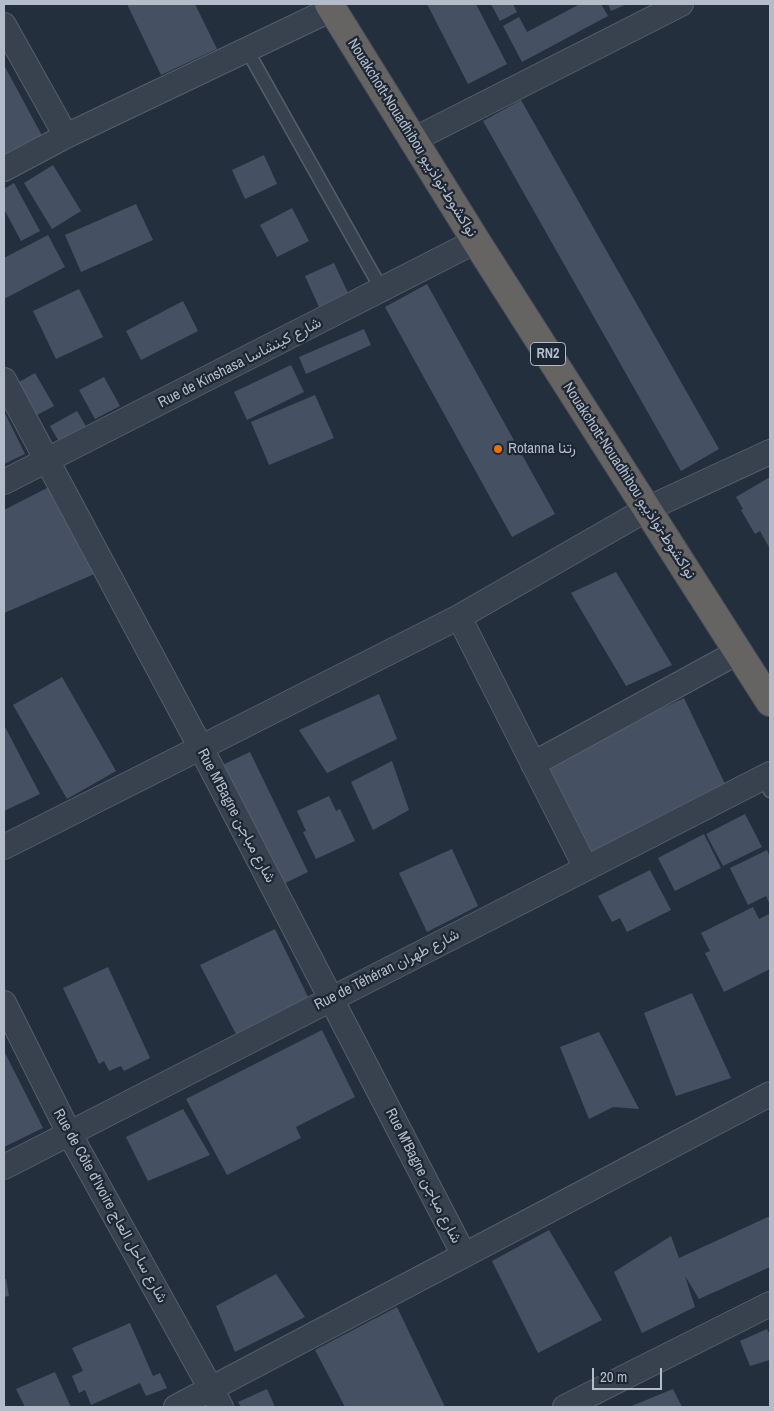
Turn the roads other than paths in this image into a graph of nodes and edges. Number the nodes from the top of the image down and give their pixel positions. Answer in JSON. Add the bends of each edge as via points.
{"nodes":[{"id":1,"x":681,"y":4,"type":"edge"},
{"id":2,"x":331,"y":7,"type":"edge"},
{"id":3,"x":4,"y":25,"type":"edge"},
{"id":4,"x":247,"y":50,"type":"junction"},
{"id":5,"x":66,"y":136,"type":"junction"},
{"id":6,"x":413,"y":140,"type":"junction"},
{"id":7,"x":4,"y":169,"type":"edge"},
{"id":8,"x":476,"y":241,"type":"junction"},
{"id":9,"x":382,"y":290,"type":"junction"},
{"id":10,"x":4,"y":380,"type":"edge"},
{"id":11,"x":770,"y":452,"type":"edge"},
{"id":12,"x":48,"y":462,"type":"junction"},
{"id":13,"x":4,"y":482,"type":"edge"},
{"id":14,"x":647,"y":509,"type":"junction"},
{"id":15,"x":459,"y":617,"type":"junction"},
{"id":16,"x":738,"y":652,"type":"junction"},
{"id":17,"x":770,"y":702,"type":"edge"},
{"id":18,"x":201,"y":748,"type":"junction"},
{"id":19,"x":533,"y":764,"type":"junction"},
{"id":20,"x":768,"y":781,"type":"edge"},
{"id":21,"x":4,"y":847,"type":"edge"},
{"id":22,"x":586,"y":868,"type":"junction"},
{"id":23,"x":332,"y":998,"type":"junction"},
{"id":24,"x":4,"y":1003,"type":"edge"},
{"id":25,"x":770,"y":1094,"type":"edge"},
{"id":26,"x":68,"y":1133,"type":"junction"},
{"id":27,"x":4,"y":1166,"type":"edge"},
{"id":28,"x":464,"y":1255,"type":"junction"},
{"id":29,"x":770,"y":1304,"type":"edge"},
{"id":30,"x":216,"y":1398,"type":"edge"},
{"id":31,"x":176,"y":1407,"type":"edge"},
{"id":32,"x":565,"y":1407,"type":"edge"}],
"edges":[{"from":1,"to":6,"type":"street"},
{"from":2,"to":4,"type":"street"},
{"from":2,"to":6,"type":"highway","name":"Nouakchott-Nouadhibou نواكشوط-نواذيبو","number":"RN2"},
{"from":3,"to":5,"type":"street"},
{"from":4,"to":5,"type":"street"},
{"from":4,"to":9,"type":"lane"},
{"from":5,"to":7,"type":"street"},
{"from":6,"to":8,"type":"highway","name":"Nouakchott-Nouadhibou نواكشوط-نواذيبو","number":"RN2"},
{"from":8,"to":9,"type":"street","name":"Rue de Kinshasa شارع كينشاسا"},
{"from":8,"to":14,"type":"highway","name":"Nouakchott-Nouadhibou نواكشوط-نواذيبو","number":"RN2"},
{"from":9,"to":12,"type":"street","name":"Rue de Kinshasa شارع كينشاسا"},
{"from":10,"to":12,"type":"street","name":"Rue M'Bagne شارع مباجن"},
{"from":11,"to":14,"type":"street"},
{"from":12,"to":13,"type":"street","name":"Rue de Kinshasa شارع كينشاسا"},
{"from":12,"to":18,"type":"street","name":"Rue M'Bagne شارع مباجن"},
{"from":14,"to":15,"type":"street"},
{"from":14,"to":16,"type":"highway","name":"Nouakchott-Nouadhibou نواكشوط-نواذيبو","number":"RN2"},
{"from":15,"to":18,"type":"street"},
{"from":15,"to":19,"type":"street"},
{"from":16,"to":17,"type":"highway","name":"Nouakchott-Nouadhibou نواكشوط-نواذيبو","number":"RN2"},
{"from":16,"to":19,"type":"street"},
{"from":18,"to":21,"type":"street"},
{"from":18,"to":23,"type":"street","name":"Rue M'Bagne شارع مباجن"},
{"from":19,"to":22,"type":"street"},
{"from":20,"to":22,"type":"street","name":"Rue de Téhéran شارع طهران"},
{"from":22,"to":23,"type":"street","name":"Rue de Téhéran شارع طهران"},
{"from":23,"to":26,"type":"street","name":"Rue de Téhéran شارع طهران"},
{"from":23,"to":28,"type":"street","name":"Rue M'Bagne شارع مباجن"},
{"from":24,"to":26,"type":"street","name":"Rue de Côte d'Ivoire شارع ساحل العاج"},
{"from":25,"to":28,"type":"street"},
{"from":26,"to":27,"type":"street","name":"Rue de Téhéran شارع طهران"},
{"from":26,"to":30,"type":"street","name":"Rue de Côte d'Ivoire شارع ساحل العاج"},
{"from":28,"to":30,"type":"street"},
{"from":29,"to":32,"type":"street"},
{"from":30,"to":31,"type":"street"}]}
